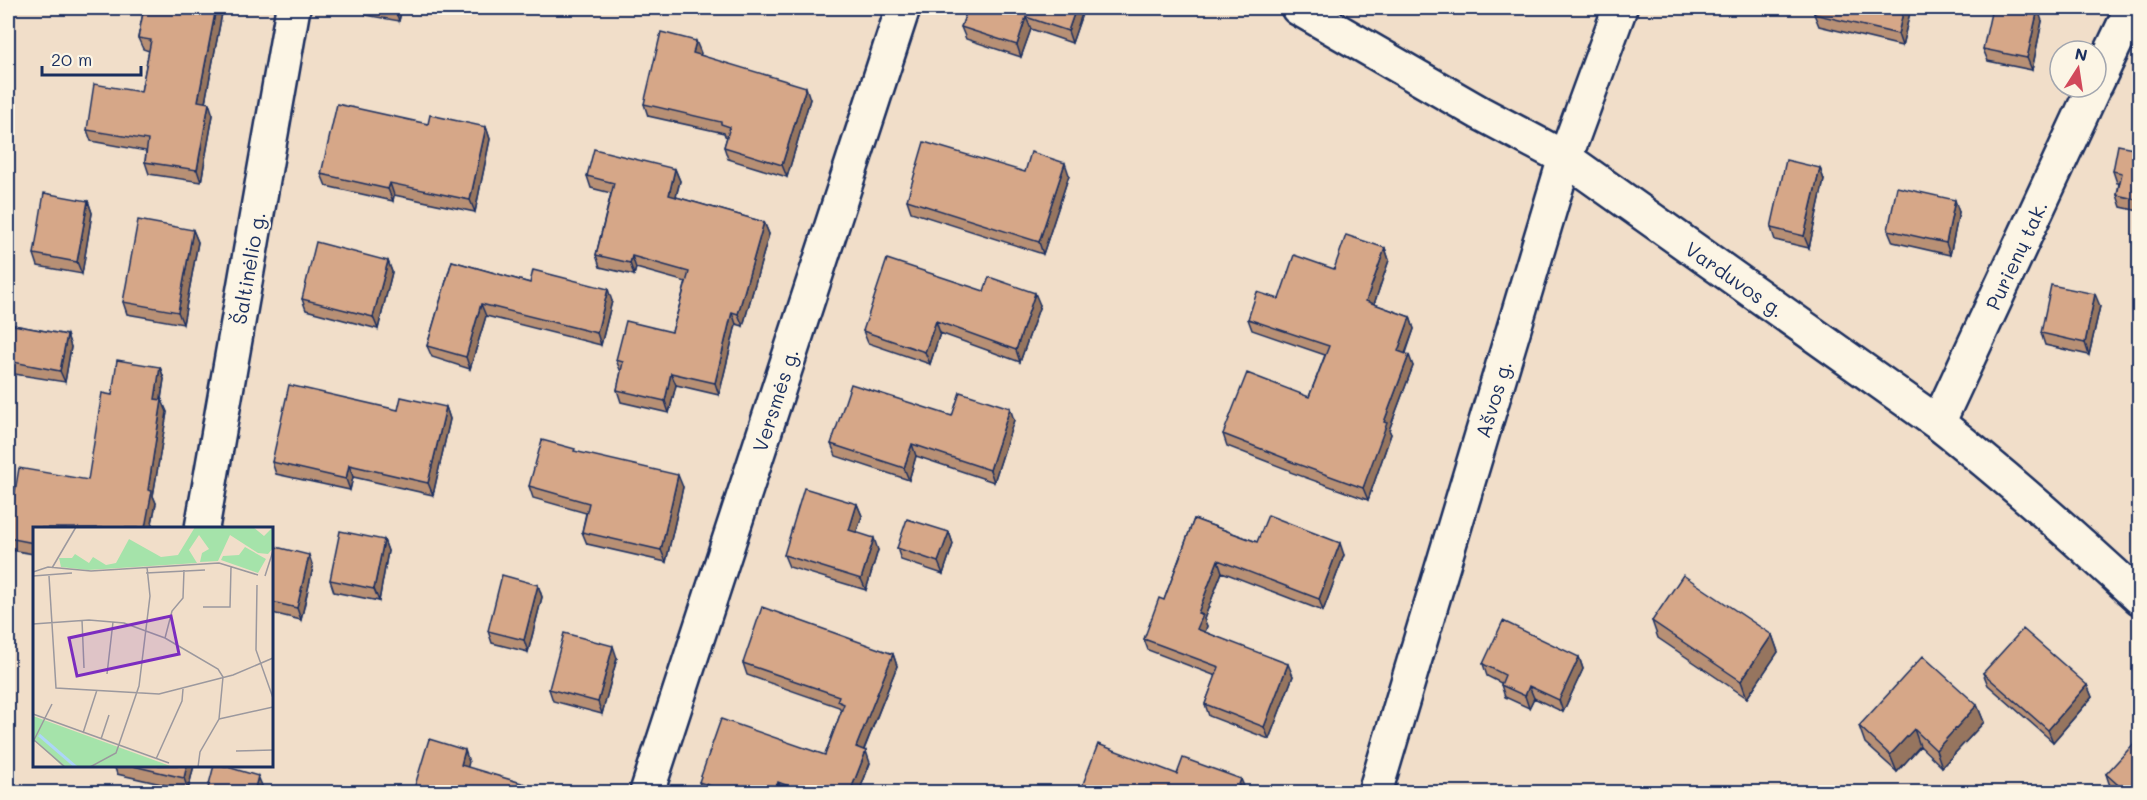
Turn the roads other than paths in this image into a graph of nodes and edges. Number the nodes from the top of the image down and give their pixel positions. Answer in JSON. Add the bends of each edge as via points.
{"nodes":[{"id":1,"x":293,"y":8,"type":"edge"},
{"id":2,"x":903,"y":8,"type":"edge"},
{"id":3,"x":1298,"y":8,"type":"edge"},
{"id":4,"x":1620,"y":8,"type":"edge"},
{"id":5,"x":2132,"y":8,"type":"edge"},
{"id":6,"x":2108,"y":58,"type":"edge"},
{"id":7,"x":2088,"y":99,"type":"edge"},
{"id":8,"x":1565,"y":158,"type":"junction"},
{"id":9,"x":1938,"y":423,"type":"junction"},
{"id":10,"x":202,"y":527,"type":"edge"},
{"id":11,"x":2139,"y":598,"type":"edge"},
{"id":12,"x":647,"y":792,"type":"edge"},
{"id":13,"x":1374,"y":792,"type":"edge"}],
"edges":[{"from":1,"to":10,"type":"street","name":"Šaltinėlio g."},
{"from":2,"to":12,"type":"street","name":"Versmės g."},
{"from":3,"to":8,"type":"street","name":"Varduvos g."},
{"from":4,"to":8,"type":"street","name":"Ašvos g."},
{"from":5,"to":6,"type":"street","name":"Purienų tak."},
{"from":7,"to":9,"type":"street","name":"Purienų tak."},
{"from":8,"to":9,"type":"street","name":"Varduvos g."},
{"from":8,"to":13,"type":"street","name":"Ašvos g."},
{"from":9,"to":11,"type":"street","name":"Varduvos g.","via":[[2052,517]]}]}
